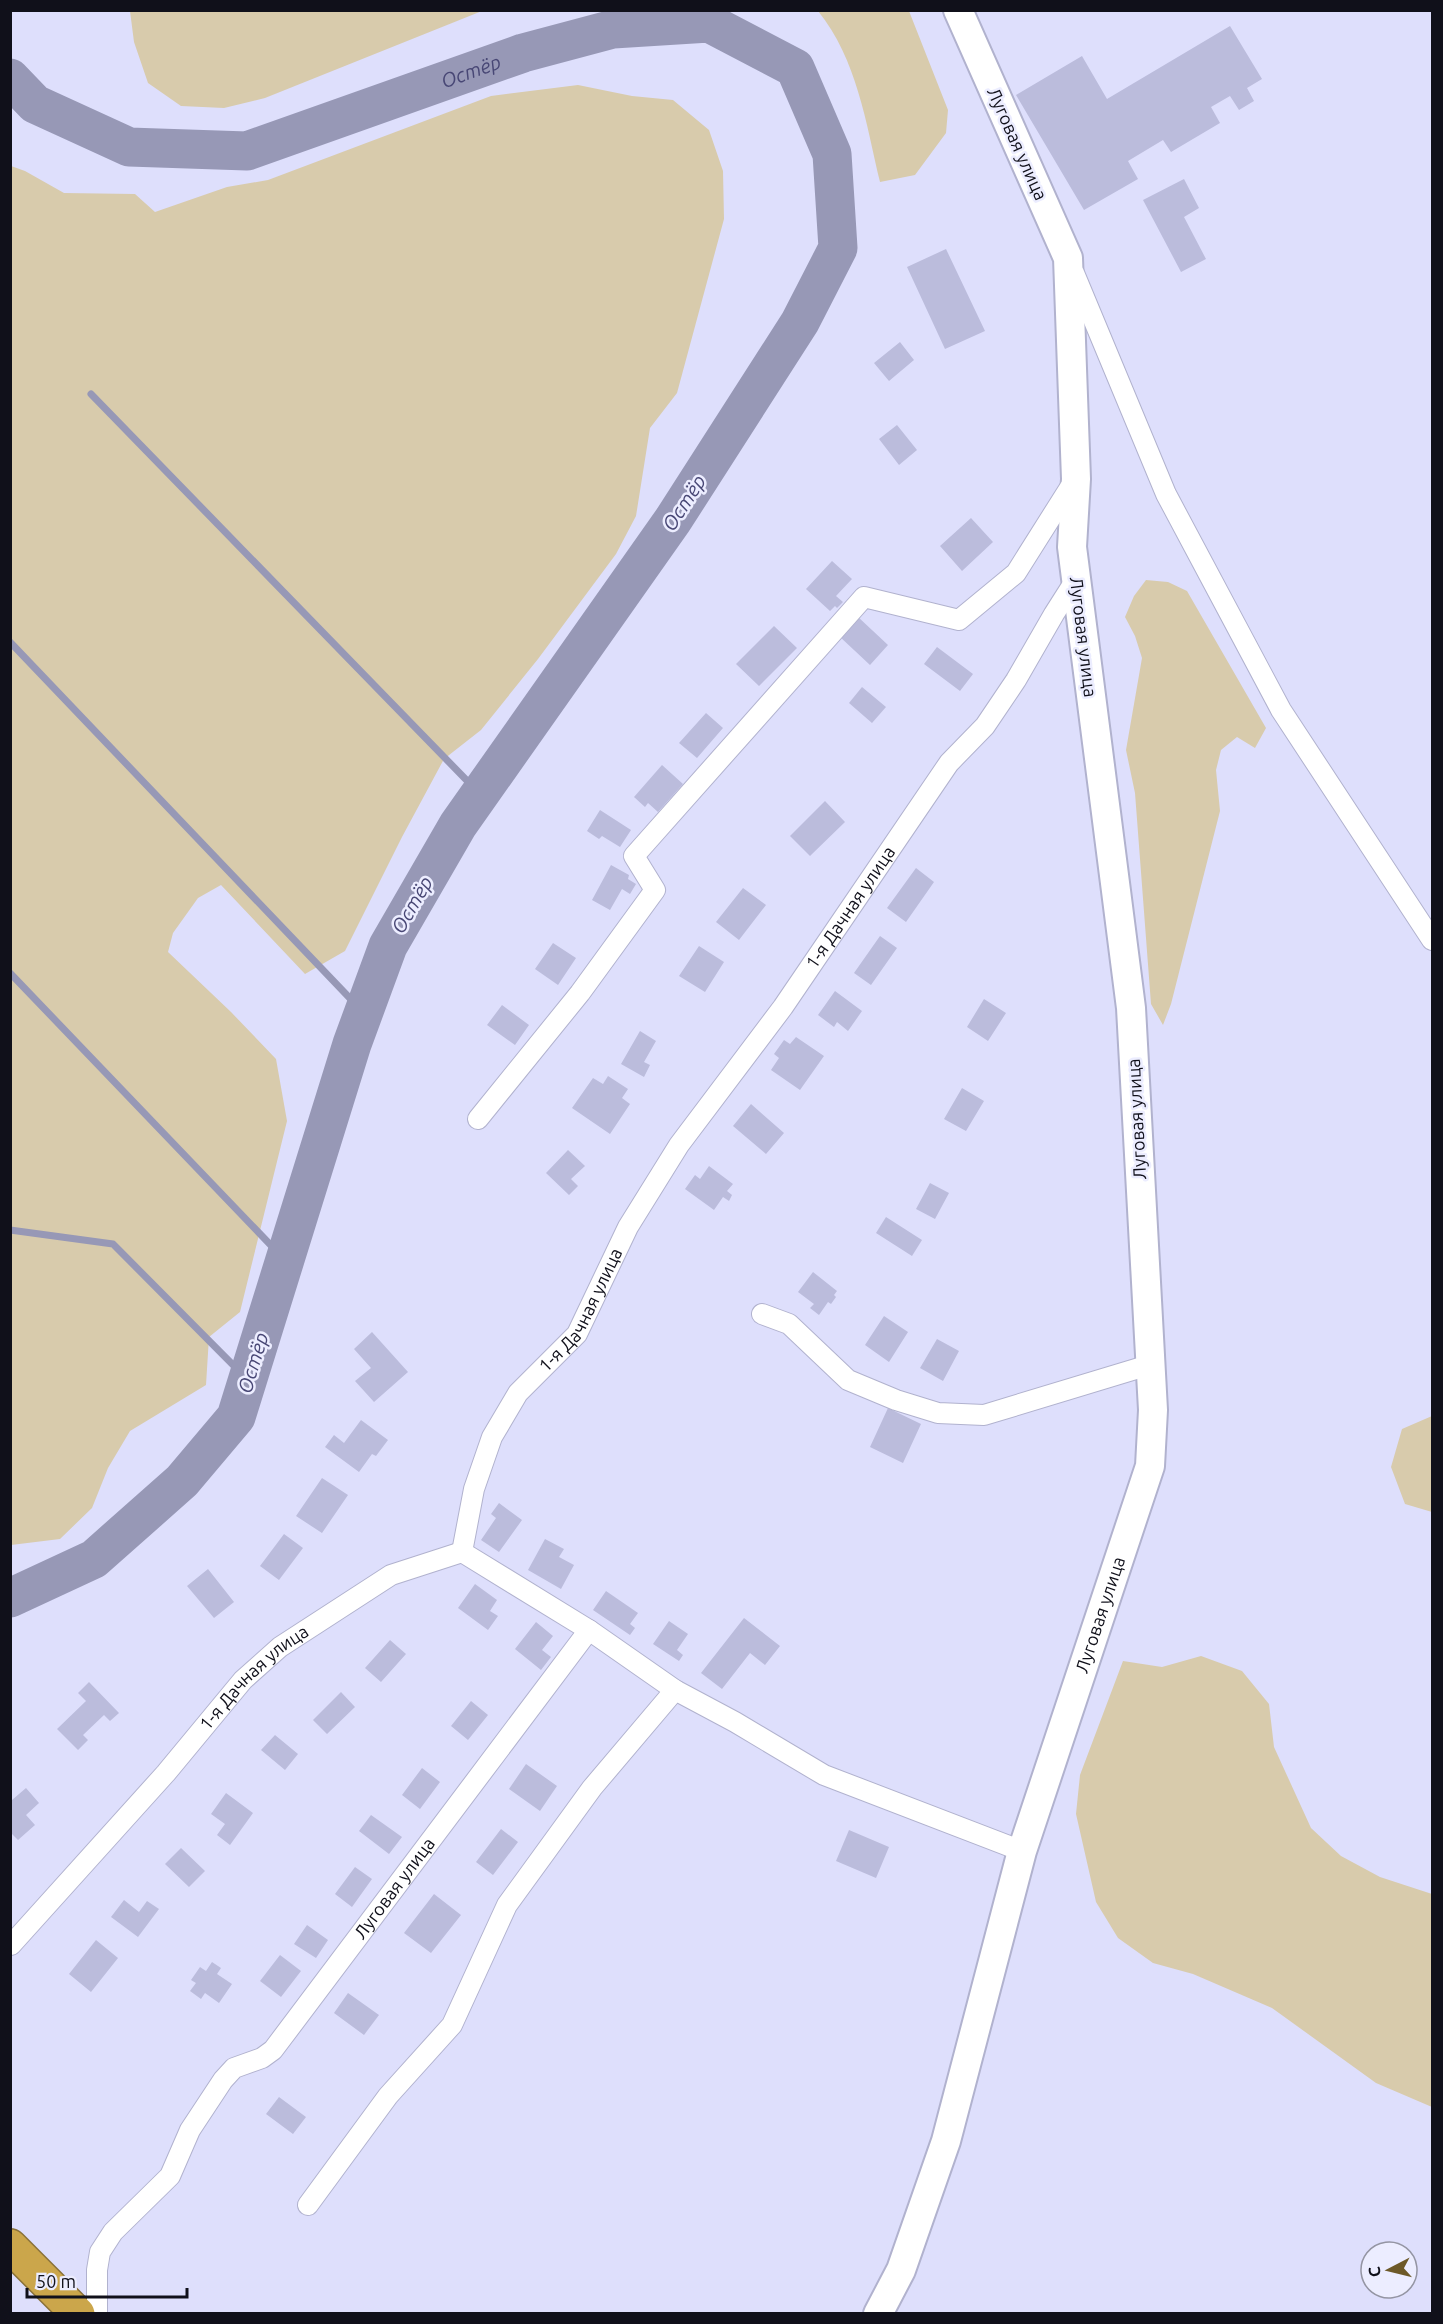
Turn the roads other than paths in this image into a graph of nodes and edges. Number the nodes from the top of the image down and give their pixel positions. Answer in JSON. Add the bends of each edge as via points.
{"nodes":[{"id":1,"x":958,"y":10,"type":"edge"},
{"id":2,"x":1068,"y":258,"type":"junction"},
{"id":3,"x":1076,"y":479,"type":"junction"},
{"id":4,"x":1075,"y":581,"type":"junction"},
{"id":5,"x":1432,"y":940,"type":"edge"},
{"id":6,"x":478,"y":1119,"type":"dead end"},
{"id":7,"x":762,"y":1314,"type":"dead end"},
{"id":8,"x":1149,"y":1365,"type":"junction"},
{"id":9,"x":462,"y":1552,"type":"junction"},
{"id":10,"x":589,"y":1630,"type":"junction"},
{"id":11,"x":675,"y":1690,"type":"junction"},
{"id":12,"x":1022,"y":1851,"type":"junction"},
{"id":13,"x":11,"y":1945,"type":"edge"},
{"id":14,"x":308,"y":2205,"type":"dead end"},
{"id":15,"x":10,"y":2246,"type":"edge"},
{"id":16,"x":78,"y":2313,"type":"edge"},
{"id":17,"x":97,"y":2313,"type":"edge"},
{"id":18,"x":878,"y":2313,"type":"edge"}],
"edges":[{"from":1,"to":2,"type":"street","name":"Луговая улица"},
{"from":2,"to":3,"type":"street","name":"Луговая улица"},
{"from":2,"to":5,"type":"street","via":[[1166,495],[1281,710]]},
{"from":3,"to":4,"type":"street","name":"Луговая улица","via":[[1072,547]]},
{"from":3,"to":6,"type":"street","via":[[1016,573],[959,620],[864,597],[634,856],[655,890],[580,993]]},
{"from":4,"to":8,"type":"street","name":"Луговая улица","via":[[1131,1008]]},
{"from":4,"to":9,"type":"street","name":"1-я Дачная улица","via":[[985,726],[949,763],[783,1007],[679,1145],[628,1227],[577,1334],[518,1393],[492,1437],[474,1489]]},
{"from":7,"to":8,"type":"street","via":[[789,1324],[848,1380],[938,1413],[984,1415]]},
{"from":8,"to":12,"type":"street","name":"Луговая улица","via":[[1153,1410],[1150,1466]]},
{"from":9,"to":10,"type":"street"},
{"from":9,"to":13,"type":"street","name":"1-я Дачная улица","via":[[391,1575],[280,1647],[243,1680],[166,1773]]},
{"from":10,"to":11,"type":"street"},
{"from":10,"to":17,"type":"street","name":"Луговая улица","via":[[273,2050],[234,2068],[223,2080],[190,2130],[170,2176],[113,2232],[99,2252]]},
{"from":11,"to":12,"type":"street","via":[[824,1775]]},
{"from":11,"to":14,"type":"street","via":[[591,1788],[507,1905],[452,2025],[388,2096]]},
{"from":12,"to":18,"type":"street","name":"Луговая улица","via":[[946,2141],[901,2270]]},
{"from":15,"to":16,"type":"highway"}]}
